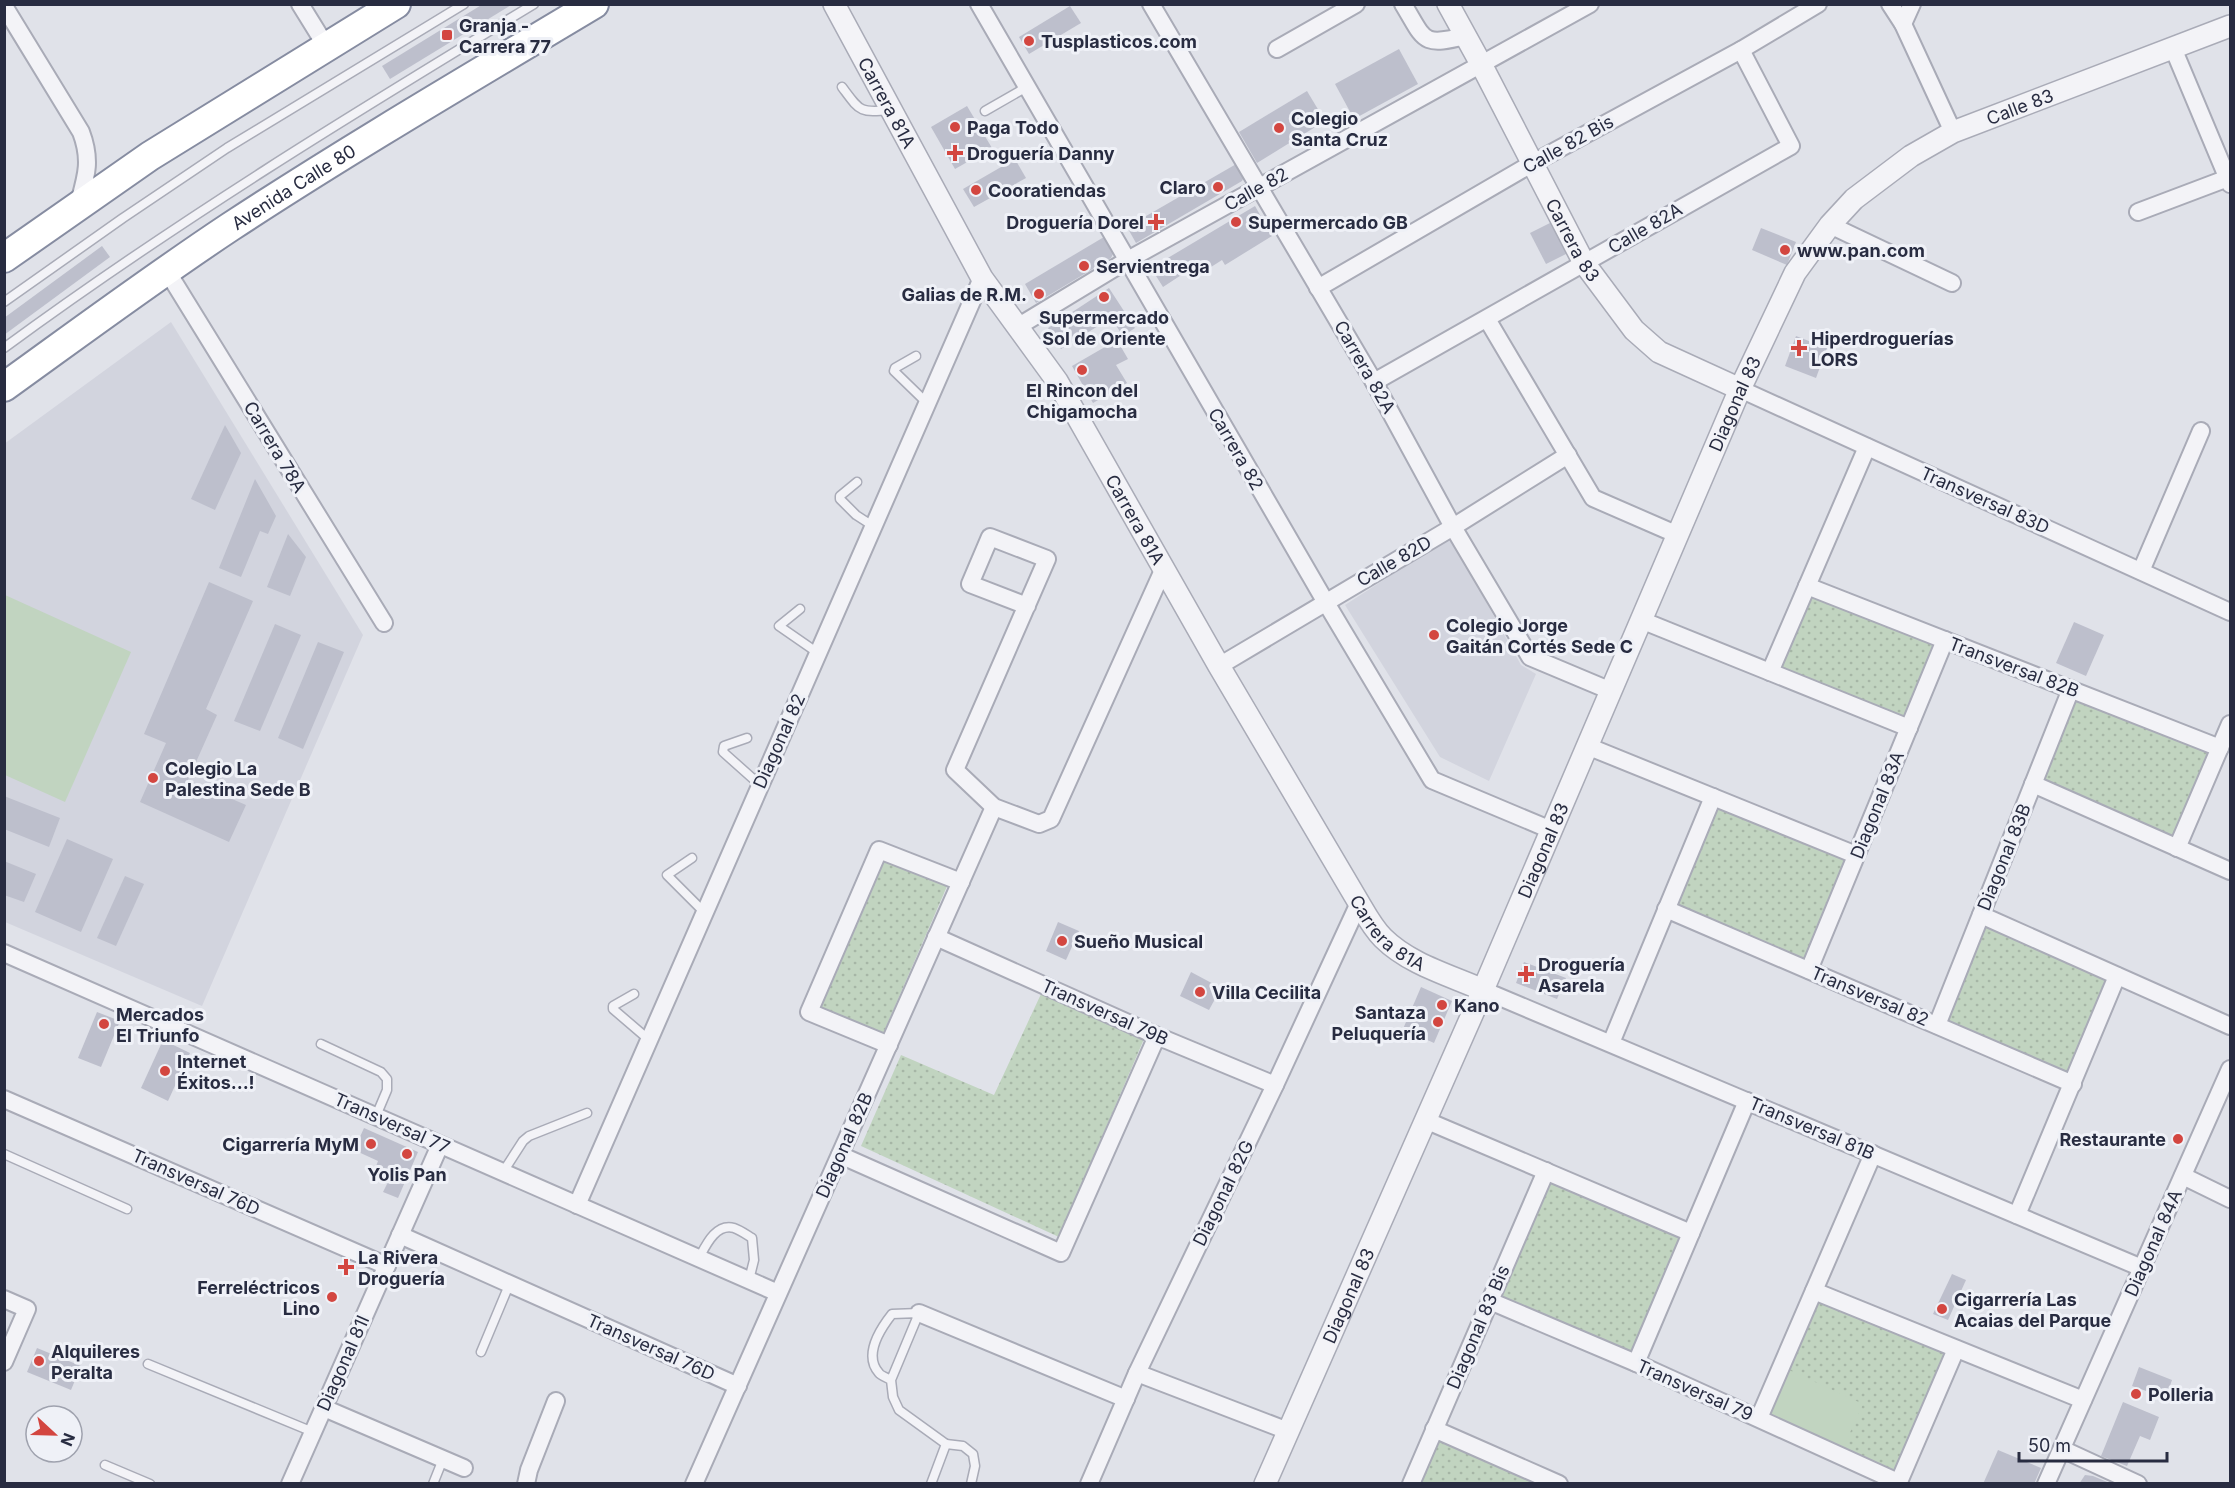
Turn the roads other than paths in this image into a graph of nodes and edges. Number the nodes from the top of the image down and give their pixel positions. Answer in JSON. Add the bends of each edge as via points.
{"nodes":[{"id":1,"x":300,"y":4,"type":"edge"},
{"id":2,"x":396,"y":4,"type":"edge"},
{"id":3,"x":464,"y":4,"type":"edge"},
{"id":4,"x":534,"y":4,"type":"edge"},
{"id":5,"x":594,"y":4,"type":"edge"},
{"id":6,"x":834,"y":4,"type":"edge"},
{"id":7,"x":978,"y":4,"type":"edge"},
{"id":8,"x":1151,"y":4,"type":"edge"},
{"id":9,"x":1356,"y":4,"type":"edge"},
{"id":10,"x":1403,"y":4,"type":"edge"},
{"id":11,"x":1448,"y":4,"type":"edge"},
{"id":12,"x":1818,"y":4,"type":"edge"},
{"id":13,"x":1890,"y":4,"type":"edge"},
{"id":14,"x":1912,"y":4,"type":"edge"},
{"id":15,"x":4,"y":6,"type":"edge"},
{"id":16,"x":1579,"y":7,"type":"edge"},
{"id":17,"x":1903,"y":24,"type":"junction"},
{"id":18,"x":2230,"y":26,"type":"edge"},
{"id":19,"x":1465,"y":36,"type":"junction"},
{"id":20,"x":326,"y":46,"type":"junction"},
{"id":21,"x":2173,"y":48,"type":"junction"},
{"id":22,"x":1276,"y":49,"type":"dead end"},
{"id":23,"x":1741,"y":50,"type":"junction"},
{"id":24,"x":1481,"y":64,"type":"junction"},
{"id":25,"x":842,"y":87,"type":"dead end"},
{"id":26,"x":1025,"y":88,"type":"junction"},
{"id":27,"x":891,"y":110,"type":"junction"},
{"id":28,"x":985,"y":111,"type":"dead end"},
{"id":29,"x":1953,"y":132,"type":"junction"},
{"id":30,"x":1533,"y":163,"type":"junction"},
{"id":31,"x":2229,"y":181,"type":"edge"},
{"id":32,"x":1259,"y":186,"type":"junction"},
{"id":33,"x":78,"y":206,"type":"junction"},
{"id":34,"x":2138,"y":212,"type":"dead end"},
{"id":35,"x":1830,"y":225,"type":"junction"},
{"id":36,"x":4,"y":258,"type":"edge"},
{"id":37,"x":1126,"y":261,"type":"junction"},
{"id":38,"x":1584,"y":263,"type":"junction"},
{"id":39,"x":167,"y":271,"type":"junction"},
{"id":40,"x":982,"y":278,"type":"junction"},
{"id":41,"x":1952,"y":283,"type":"dead end"},
{"id":42,"x":1318,"y":288,"type":"junction"},
{"id":43,"x":4,"y":302,"type":"edge"},
{"id":44,"x":1487,"y":319,"type":"junction"},
{"id":45,"x":1019,"y":326,"type":"junction"},
{"id":46,"x":4,"y":348,"type":"edge"},
{"id":47,"x":916,"y":356,"type":"dead end"},
{"id":48,"x":1374,"y":382,"type":"junction"},
{"id":49,"x":4,"y":387,"type":"edge"},
{"id":50,"x":1740,"y":389,"type":"junction"},
{"id":51,"x":927,"y":403,"type":"junction"},
{"id":52,"x":2201,"y":431,"type":"dead end"},
{"id":53,"x":1867,"y":447,"type":"junction"},
{"id":54,"x":1568,"y":455,"type":"junction"},
{"id":55,"x":857,"y":482,"type":"dead end"},
{"id":56,"x":873,"y":526,"type":"junction"},
{"id":57,"x":1453,"y":527,"type":"junction"},
{"id":58,"x":1678,"y":535,"type":"junction"},
{"id":59,"x":1164,"y":568,"type":"junction"},
{"id":60,"x":2141,"y":571,"type":"junction"},
{"id":61,"x":1807,"y":586,"type":"junction"},
{"id":62,"x":1325,"y":602,"type":"junction"},
{"id":63,"x":1027,"y":606,"type":"junction"},
{"id":64,"x":801,"y":609,"type":"dead end"},
{"id":65,"x":2230,"y":612,"type":"edge"},
{"id":66,"x":1641,"y":620,"type":"junction"},
{"id":67,"x":384,"y":623,"type":"dead end"},
{"id":68,"x":1945,"y":640,"type":"junction"},
{"id":69,"x":818,"y":653,"type":"junction"},
{"id":70,"x":1219,"y":666,"type":"junction"},
{"id":71,"x":1770,"y":672,"type":"junction"},
{"id":72,"x":2071,"y":689,"type":"junction"},
{"id":73,"x":1611,"y":691,"type":"junction"},
{"id":74,"x":2230,"y":724,"type":"edge"},
{"id":75,"x":1909,"y":728,"type":"junction"},
{"id":76,"x":747,"y":738,"type":"dead end"},
{"id":77,"x":1587,"y":746,"type":"junction"},
{"id":78,"x":2220,"y":748,"type":"junction"},
{"id":79,"x":2033,"y":784,"type":"junction"},
{"id":80,"x":760,"y":785,"type":"junction"},
{"id":81,"x":1713,"y":797,"type":"junction"},
{"id":82,"x":994,"y":807,"type":"junction"},
{"id":83,"x":1551,"y":830,"type":"junction"},
{"id":84,"x":2177,"y":848,"type":"junction"},
{"id":85,"x":1856,"y":855,"type":"junction"},
{"id":86,"x":692,"y":858,"type":"dead end"},
{"id":87,"x":2230,"y":871,"type":"edge"},
{"id":88,"x":961,"y":882,"type":"junction"},
{"id":89,"x":1359,"y":903,"type":"junction"},
{"id":90,"x":1666,"y":909,"type":"junction"},
{"id":91,"x":705,"y":912,"type":"junction"},
{"id":92,"x":1981,"y":915,"type":"junction"},
{"id":93,"x":936,"y":937,"type":"junction"},
{"id":94,"x":4,"y":953,"type":"edge"},
{"id":95,"x":1809,"y":970,"type":"junction"},
{"id":96,"x":2117,"y":976,"type":"junction"},
{"id":97,"x":1483,"y":990,"type":"junction"},
{"id":98,"x":634,"y":994,"type":"dead end"},
{"id":99,"x":1937,"y":1025,"type":"junction"},
{"id":100,"x":2230,"y":1026,"type":"edge"},
{"id":101,"x":1157,"y":1036,"type":"junction"},
{"id":102,"x":648,"y":1039,"type":"junction"},
{"id":103,"x":1611,"y":1043,"type":"junction"},
{"id":104,"x":321,"y":1044,"type":"dead end"},
{"id":105,"x":889,"y":1045,"type":"junction"},
{"id":106,"x":2230,"y":1069,"type":"edge"},
{"id":107,"x":2073,"y":1084,"type":"junction"},
{"id":108,"x":1275,"y":1085,"type":"junction"},
{"id":109,"x":4,"y":1099,"type":"edge"},
{"id":110,"x":1747,"y":1101,"type":"junction"},
{"id":111,"x":587,"y":1113,"type":"dead end"},
{"id":112,"x":376,"y":1116,"type":"junction"},
{"id":113,"x":1425,"y":1120,"type":"junction"},
{"id":114,"x":440,"y":1144,"type":"junction"},
{"id":115,"x":4,"y":1154,"type":"edge"},
{"id":116,"x":1873,"y":1154,"type":"junction"},
{"id":117,"x":840,"y":1155,"type":"junction"},
{"id":118,"x":503,"y":1172,"type":"junction"},
{"id":119,"x":1546,"y":1172,"type":"junction"},
{"id":120,"x":2183,"y":1176,"type":"junction"},
{"id":121,"x":2230,"y":1199,"type":"edge"},
{"id":122,"x":577,"y":1205,"type":"junction"},
{"id":123,"x":126,"y":1209,"type":"dead end"},
{"id":124,"x":2017,"y":1215,"type":"junction"},
{"id":125,"x":1691,"y":1233,"type":"junction"},
{"id":126,"x":400,"y":1235,"type":"junction"},
{"id":127,"x":699,"y":1258,"type":"junction"},
{"id":128,"x":387,"y":1266,"type":"junction"},
{"id":129,"x":2142,"y":1268,"type":"junction"},
{"id":130,"x":749,"y":1280,"type":"junction"},
{"id":131,"x":509,"y":1285,"type":"junction"},
{"id":132,"x":1814,"y":1291,"type":"junction"},
{"id":133,"x":778,"y":1293,"type":"junction"},
{"id":134,"x":4,"y":1299,"type":"edge"},
{"id":135,"x":1490,"y":1301,"type":"junction"},
{"id":136,"x":919,"y":1313,"type":"junction"},
{"id":137,"x":1956,"y":1349,"type":"junction"},
{"id":138,"x":481,"y":1352,"type":"dead end"},
{"id":139,"x":4,"y":1362,"type":"edge"},
{"id":140,"x":1636,"y":1363,"type":"junction"},
{"id":141,"x":148,"y":1364,"type":"dead end"},
{"id":142,"x":1137,"y":1373,"type":"junction"},
{"id":143,"x":891,"y":1380,"type":"junction"},
{"id":144,"x":738,"y":1386,"type":"junction"},
{"id":145,"x":1126,"y":1399,"type":"junction"},
{"id":146,"x":2083,"y":1400,"type":"junction"},
{"id":147,"x":555,"y":1401,"type":"dead end"},
{"id":148,"x":324,"y":1408,"type":"junction"},
{"id":149,"x":1759,"y":1418,"type":"junction"},
{"id":150,"x":1434,"y":1429,"type":"junction"},
{"id":151,"x":1288,"y":1431,"type":"junction"},
{"id":152,"x":313,"y":1432,"type":"junction"},
{"id":153,"x":946,"y":1444,"type":"junction"},
{"id":154,"x":2062,"y":1449,"type":"junction"},
{"id":155,"x":443,"y":1459,"type":"junction"},
{"id":156,"x":105,"y":1465,"type":"dead end"},
{"id":157,"x":464,"y":1468,"type":"dead end"},
{"id":158,"x":1898,"y":1483,"type":"edge"},
{"id":159,"x":150,"y":1484,"type":"edge"},
{"id":160,"x":290,"y":1484,"type":"edge"},
{"id":161,"x":433,"y":1484,"type":"edge"},
{"id":162,"x":526,"y":1484,"type":"edge"},
{"id":163,"x":694,"y":1484,"type":"edge"},
{"id":164,"x":931,"y":1484,"type":"edge"},
{"id":165,"x":971,"y":1484,"type":"edge"},
{"id":166,"x":1089,"y":1484,"type":"edge"},
{"id":167,"x":1265,"y":1484,"type":"edge"},
{"id":168,"x":1411,"y":1484,"type":"edge"},
{"id":169,"x":1559,"y":1484,"type":"edge"},
{"id":170,"x":2046,"y":1484,"type":"edge"},
{"id":171,"x":2138,"y":1484,"type":"edge"}],
"edges":[{"from":1,"to":20,"type":"street"},
{"from":2,"to":20,"type":"highway"},
{"from":3,"to":43,"type":"lane","via":[[227,148]]},
{"from":4,"to":46,"type":"lane","via":[[170,231]]},
{"from":5,"to":39,"type":"highway","name":"Avenida Calle 80","via":[[417,110]]},
{"from":6,"to":27,"type":"street","name":"Carrera 81A"},
{"from":7,"to":26,"type":"street","name":"Carrera 82"},
{"from":8,"to":32,"type":"street","name":"Carrera 82A"},
{"from":9,"to":22,"type":"street"},
{"from":10,"to":19,"type":"street","via":[[1423,38],[1442,42]]},
{"from":11,"to":19,"type":"street","name":"Carrera 83"},
{"from":12,"to":23,"type":"street","name":"Calle 82 Bis"},
{"from":13,"to":17,"type":"street"},
{"from":14,"to":17,"type":"street"},
{"from":15,"to":33,"type":"street","via":[[87,147],[86,177]]},
{"from":16,"to":24,"type":"street","name":"Calle 82"},
{"from":17,"to":29,"type":"street"},
{"from":18,"to":21,"type":"street","name":"Calle 83"},
{"from":19,"to":24,"type":"street","name":"Carrera 83"},
{"from":20,"to":33,"type":"highway"},
{"from":21,"to":29,"type":"street","name":"Calle 83"},
{"from":21,"to":31,"type":"street"},
{"from":23,"to":30,"type":"street","name":"Calle 82 Bis"},
{"from":23,"to":38,"type":"street","name":"Calle 82A","via":[[1791,146]]},
{"from":24,"to":30,"type":"street","name":"Carrera 83"},
{"from":24,"to":32,"type":"street","name":"Calle 82"},
{"from":25,"to":27,"type":"lane","via":[[863,110]]},
{"from":26,"to":28,"type":"lane"},
{"from":26,"to":37,"type":"street","name":"Carrera 82"},
{"from":27,"to":40,"type":"street","name":"Carrera 81A"},
{"from":29,"to":35,"type":"street","name":"Calle 83","via":[[1874,182]]},
{"from":30,"to":38,"type":"street","name":"Carrera 83"},
{"from":30,"to":42,"type":"street","name":"Calle 82 Bis"},
{"from":31,"to":34,"type":"street"},
{"from":32,"to":37,"type":"street","name":"Calle 82"},
{"from":32,"to":42,"type":"street","name":"Carrera 82A"},
{"from":33,"to":36,"type":"highway"},
{"from":35,"to":41,"type":"street"},
{"from":35,"to":50,"type":"street","name":"Diagonal 83","via":[[1795,273]]},
{"from":37,"to":45,"type":"street","name":"Calle 82"},
{"from":37,"to":62,"type":"street","name":"Carrera 82"},
{"from":38,"to":44,"type":"street","name":"Calle 82A"},
{"from":38,"to":50,"type":"street","name":"Carrera 83","via":[[1634,330],[1659,352]]},
{"from":39,"to":49,"type":"highway","name":"Avenida Calle 80"},
{"from":39,"to":67,"type":"street","name":"Carrera 78A"},
{"from":40,"to":45,"type":"street","name":"Carrera 81A"},
{"from":40,"to":51,"type":"street","name":"Diagonal 82"},
{"from":42,"to":48,"type":"street","name":"Carrera 82A"},
{"from":44,"to":48,"type":"street","name":"Calle 82A"},
{"from":44,"to":54,"type":"street"},
{"from":45,"to":59,"type":"street","name":"Carrera 81A","via":[[1056,381]]},
{"from":47,"to":51,"type":"lane","via":[[894,371]]},
{"from":48,"to":57,"type":"street","name":"Carrera 82A"},
{"from":50,"to":53,"type":"street","name":"Transversal 83D"},
{"from":50,"to":58,"type":"street","name":"Diagonal 83"},
{"from":51,"to":56,"type":"street","name":"Diagonal 82"},
{"from":52,"to":60,"type":"street"},
{"from":53,"to":60,"type":"street","name":"Transversal 83D"},
{"from":53,"to":61,"type":"street"},
{"from":54,"to":57,"type":"street","name":"Calle 82D"},
{"from":54,"to":58,"type":"street","via":[[1593,498]]},
{"from":55,"to":56,"type":"lane","via":[[840,499]]},
{"from":56,"to":69,"type":"street","name":"Diagonal 82"},
{"from":57,"to":62,"type":"street","name":"Calle 82D"},
{"from":57,"to":73,"type":"street","name":"Carrera 82A","via":[[1530,657]]},
{"from":58,"to":66,"type":"street","name":"Diagonal 83"},
{"from":59,"to":70,"type":"street","name":"Carrera 81A"},
{"from":59,"to":82,"type":"street","via":[[1051,819],[1039,824]]},
{"from":60,"to":65,"type":"street","name":"Transversal 83D"},
{"from":61,"to":68,"type":"street","name":"Transversal 82B"},
{"from":61,"to":71,"type":"street"},
{"from":62,"to":70,"type":"street","name":"Calle 82D"},
{"from":62,"to":83,"type":"street","name":"Carrera 82","via":[[1432,780]]},
{"from":63,"to":63,"type":"street","via":[[1047,559],[990,537],[970,584]]},
{"from":63,"to":82,"type":"street","via":[[955,770]]},
{"from":64,"to":69,"type":"lane","via":[[779,626]]},
{"from":66,"to":71,"type":"street"},
{"from":66,"to":73,"type":"street","name":"Diagonal 83"},
{"from":68,"to":72,"type":"street","name":"Transversal 82B"},
{"from":68,"to":75,"type":"street","name":"Diagonal 83A"},
{"from":69,"to":80,"type":"street","name":"Diagonal 82"},
{"from":70,"to":89,"type":"street","name":"Carrera 81A"},
{"from":71,"to":75,"type":"street"},
{"from":72,"to":78,"type":"street","name":"Transversal 82B"},
{"from":72,"to":79,"type":"street","name":"Diagonal 83B"},
{"from":73,"to":77,"type":"street","name":"Diagonal 83"},
{"from":74,"to":78,"type":"street"},
{"from":75,"to":85,"type":"street","name":"Diagonal 83A"},
{"from":76,"to":80,"type":"lane","via":[[724,746],[723,752]]},
{"from":77,"to":81,"type":"street"},
{"from":77,"to":83,"type":"street","name":"Diagonal 83"},
{"from":78,"to":84,"type":"street"},
{"from":79,"to":84,"type":"street"},
{"from":79,"to":92,"type":"street","name":"Diagonal 83B"},
{"from":80,"to":91,"type":"street","name":"Diagonal 82"},
{"from":81,"to":85,"type":"street"},
{"from":81,"to":90,"type":"street"},
{"from":82,"to":88,"type":"street","name":"Diagonal 82B"},
{"from":83,"to":97,"type":"street","name":"Diagonal 83"},
{"from":84,"to":87,"type":"street"},
{"from":85,"to":95,"type":"street","name":"Diagonal 83A"},
{"from":86,"to":91,"type":"lane","via":[[667,875]]},
{"from":88,"to":93,"type":"street","name":"Diagonal 82B"},
{"from":88,"to":105,"type":"street","via":[[879,850],[809,1012]]},
{"from":89,"to":97,"type":"street","name":"Carrera 81A","via":[[1375,929],[1393,946],[1412,959]]},
{"from":89,"to":108,"type":"street","name":"Diagonal 82G"},
{"from":90,"to":95,"type":"street","name":"Transversal 82"},
{"from":90,"to":103,"type":"street"},
{"from":91,"to":102,"type":"street","name":"Diagonal 82"},
{"from":92,"to":96,"type":"street"},
{"from":92,"to":99,"type":"street","name":"Diagonal 83B"},
{"from":93,"to":101,"type":"street","name":"Transversal 79B"},
{"from":93,"to":105,"type":"street","name":"Diagonal 82B"},
{"from":94,"to":112,"type":"street","name":"Transversal 77"},
{"from":95,"to":99,"type":"street","name":"Transversal 82"},
{"from":96,"to":100,"type":"street"},
{"from":96,"to":107,"type":"street"},
{"from":97,"to":103,"type":"street","name":"Transversal 81B"},
{"from":97,"to":113,"type":"street","name":"Diagonal 83"},
{"from":98,"to":102,"type":"lane","via":[[613,1009]]},
{"from":99,"to":107,"type":"street","name":"Transversal 82"},
{"from":101,"to":108,"type":"street","name":"Transversal 79B"},
{"from":101,"to":117,"type":"street","via":[[1061,1253]]},
{"from":102,"to":122,"type":"street","name":"Diagonal 82"},
{"from":103,"to":110,"type":"street","name":"Transversal 81B"},
{"from":104,"to":112,"type":"lane","via":[[381,1072],[387,1079],[387,1090]]},
{"from":105,"to":117,"type":"street","name":"Diagonal 82B"},
{"from":106,"to":120,"type":"street","name":"Diagonal 84A"},
{"from":107,"to":124,"type":"street"},
{"from":108,"to":142,"type":"street","name":"Diagonal 82G"},
{"from":109,"to":128,"type":"street","name":"Transversal 76D"},
{"from":110,"to":116,"type":"street","name":"Transversal 81B"},
{"from":110,"to":125,"type":"street"},
{"from":111,"to":118,"type":"lane","via":[[529,1136]]},
{"from":112,"to":114,"type":"street","name":"Transversal 77"},
{"from":113,"to":119,"type":"street"},
{"from":113,"to":151,"type":"street","name":"Diagonal 83"},
{"from":114,"to":118,"type":"street","name":"Transversal 77"},
{"from":114,"to":126,"type":"street","name":"Diagonal 81I"},
{"from":115,"to":123,"type":"lane"},
{"from":116,"to":124,"type":"street","name":"Transversal 81B"},
{"from":116,"to":132,"type":"street"},
{"from":117,"to":133,"type":"street","name":"Diagonal 82B"},
{"from":118,"to":122,"type":"street","name":"Transversal 77"},
{"from":119,"to":125,"type":"street"},
{"from":119,"to":135,"type":"street","name":"Diagonal 83 Bis"},
{"from":120,"to":121,"type":"street"},
{"from":120,"to":129,"type":"street","name":"Diagonal 84A"},
{"from":122,"to":127,"type":"street","name":"Transversal 77"},
{"from":124,"to":129,"type":"street","name":"Transversal 81B"},
{"from":125,"to":140,"type":"street"},
{"from":126,"to":128,"type":"street","name":"Diagonal 81I"},
{"from":126,"to":131,"type":"street","name":"Transversal 76D"},
{"from":127,"to":130,"type":"street","name":"Transversal 77"},
{"from":127,"to":130,"type":"lane","via":[[716,1232],[733,1228],[752,1238],[754,1260]]},
{"from":128,"to":148,"type":"street","name":"Diagonal 81I"},
{"from":129,"to":146,"type":"street","name":"Diagonal 84A"},
{"from":130,"to":133,"type":"street","name":"Transversal 77"},
{"from":131,"to":138,"type":"lane"},
{"from":131,"to":144,"type":"street","name":"Transversal 76D"},
{"from":132,"to":137,"type":"street"},
{"from":132,"to":149,"type":"street"},
{"from":133,"to":144,"type":"street","name":"Diagonal 82B"},
{"from":134,"to":139,"type":"street","via":[[27,1309]]},
{"from":135,"to":140,"type":"street","name":"Transversal 79"},
{"from":135,"to":150,"type":"street","name":"Diagonal 83 Bis"},
{"from":136,"to":143,"type":"lane"},
{"from":136,"to":143,"type":"lane","via":[[892,1314],[873,1347],[879,1373]]},
{"from":136,"to":145,"type":"street"},
{"from":137,"to":146,"type":"street"},
{"from":137,"to":158,"type":"street"},
{"from":140,"to":149,"type":"street","name":"Transversal 79"},
{"from":141,"to":152,"type":"lane"},
{"from":142,"to":145,"type":"street","name":"Diagonal 82G"},
{"from":142,"to":151,"type":"street"},
{"from":143,"to":153,"type":"lane","via":[[898,1410]]},
{"from":144,"to":163,"type":"street","name":"Diagonal 82B"},
{"from":145,"to":166,"type":"street","name":"Diagonal 82G"},
{"from":146,"to":154,"type":"street","name":"Diagonal 84A"},
{"from":147,"to":162,"type":"street"},
{"from":148,"to":152,"type":"street","name":"Diagonal 81I"},
{"from":148,"to":155,"type":"street"},
{"from":149,"to":158,"type":"street","name":"Transversal 79"},
{"from":150,"to":168,"type":"street","name":"Diagonal 83 Bis"},
{"from":150,"to":169,"type":"street"},
{"from":151,"to":167,"type":"street","name":"Diagonal 83"},
{"from":152,"to":160,"type":"street","name":"Diagonal 81I"},
{"from":153,"to":164,"type":"lane"},
{"from":153,"to":165,"type":"lane","via":[[963,1446],[973,1454]]},
{"from":154,"to":170,"type":"street","name":"Diagonal 84A"},
{"from":154,"to":171,"type":"street"},
{"from":155,"to":157,"type":"street"},
{"from":155,"to":161,"type":"lane"},
{"from":156,"to":159,"type":"lane"}]}
